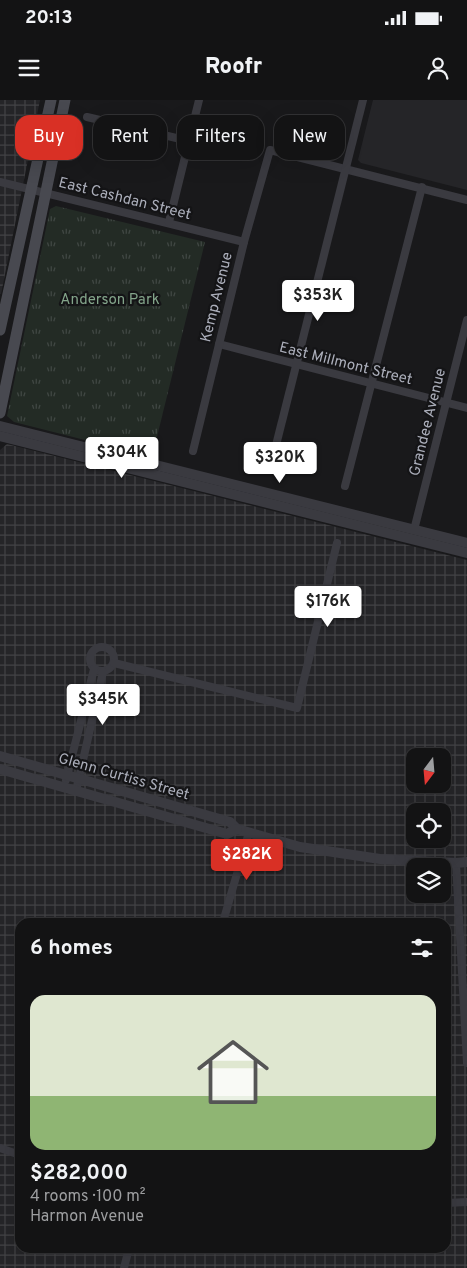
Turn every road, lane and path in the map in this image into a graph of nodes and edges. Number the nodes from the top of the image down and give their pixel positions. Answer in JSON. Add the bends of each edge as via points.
{"nodes":[{"id":1,"x":51,"y":100,"type":"edge"},
{"id":2,"x":65,"y":100,"type":"edge"},
{"id":3,"x":199,"y":100,"type":"edge"},
{"id":4,"x":363,"y":100,"type":"edge"},
{"id":5,"x":195,"y":115,"type":"edge"},
{"id":6,"x":87,"y":117,"type":"dead end"},
{"id":7,"x":177,"y":137,"type":"edge"},
{"id":8,"x":184,"y":160,"type":"edge"},
{"id":9,"x":346,"y":170,"type":"junction"},
{"id":10,"x":0,"y":182,"type":"edge"},
{"id":11,"x":422,"y":187,"type":"junction"},
{"id":12,"x":32,"y":190,"type":"junction"},
{"id":13,"x":47,"y":193,"type":"junction"},
{"id":14,"x":467,"y":200,"type":"edge"},
{"id":15,"x":169,"y":222,"type":"junction"},
{"id":16,"x":244,"y":242,"type":"junction"},
{"id":17,"x":467,"y":320,"type":"edge"},
{"id":18,"x":0,"y":330,"type":"edge"},
{"id":19,"x":219,"y":344,"type":"junction"},
{"id":20,"x":295,"y":364,"type":"junction"},
{"id":21,"x":372,"y":383,"type":"junction"},
{"id":22,"x":445,"y":403,"type":"junction"},
{"id":23,"x":467,"y":408,"type":"edge"},
{"id":24,"x":0,"y":414,"type":"edge"},
{"id":25,"x":0,"y":426,"type":"edge"},
{"id":26,"x":0,"y":436,"type":"edge"},
{"id":27,"x":193,"y":451,"type":"dead end"},
{"id":28,"x":270,"y":469,"type":"dead end"},
{"id":29,"x":345,"y":486,"type":"dead end"},
{"id":30,"x":413,"y":535,"type":"junction"},
{"id":31,"x":337,"y":543,"type":"dead end"},
{"id":32,"x":467,"y":543,"type":"edge"},
{"id":33,"x":467,"y":553,"type":"edge"},
{"id":34,"x":114,"y":663,"type":"junction"},
{"id":35,"x":94,"y":669,"type":"junction"},
{"id":36,"x":103,"y":672,"type":"junction"},
{"id":37,"x":0,"y":756,"type":"edge"},
{"id":38,"x":0,"y":769,"type":"edge"},
{"id":39,"x":67,"y":775,"type":"junction"},
{"id":40,"x":79,"y":778,"type":"junction"},
{"id":41,"x":64,"y":788,"type":"junction"},
{"id":42,"x":76,"y":791,"type":"junction"},
{"id":43,"x":237,"y":829,"type":"junction"},
{"id":44,"x":249,"y":832,"type":"junction"},
{"id":45,"x":467,"y":862,"type":"edge"},
{"id":46,"x":456,"y":864,"type":"junction"},
{"id":47,"x":223,"y":918,"type":"edge"},
{"id":48,"x":467,"y":1063,"type":"edge"},
{"id":49,"x":0,"y":1148,"type":"edge"},
{"id":50,"x":15,"y":1153,"type":"edge"},
{"id":51,"x":451,"y":1202,"type":"edge"},
{"id":52,"x":467,"y":1202,"type":"edge"},
{"id":53,"x":128,"y":1253,"type":"edge"},
{"id":54,"x":124,"y":1268,"type":"edge"}],
"edges":[{"from":1,"to":12,"type":"main road"},
{"from":2,"to":13,"type":"main road"},
{"from":3,"to":5,"type":"street"},
{"from":4,"to":9,"type":"street"},
{"from":6,"to":7,"type":"street"},
{"from":8,"to":15,"type":"street"},
{"from":9,"to":11,"type":"street"},
{"from":9,"to":16,"type":"street","name":"Kemp Avenue","via":[[270,150]]},
{"from":9,"to":20,"type":"street"},
{"from":10,"to":12,"type":"street","name":"East Cashdan Street"},
{"from":11,"to":14,"type":"street"},
{"from":11,"to":21,"type":"street"},
{"from":12,"to":13,"type":"street","name":"East Cashdan Street"},
{"from":12,"to":18,"type":"main road"},
{"from":13,"to":15,"type":"street","name":"East Cashdan Street"},
{"from":13,"to":24,"type":"main road"},
{"from":15,"to":16,"type":"street","name":"East Cashdan Street"},
{"from":16,"to":19,"type":"street","name":"Kemp Avenue"},
{"from":17,"to":22,"type":"street","name":"Grandee Avenue"},
{"from":19,"to":20,"type":"street","name":"East Millmont Street"},
{"from":19,"to":27,"type":"street","name":"Kemp Avenue"},
{"from":20,"to":21,"type":"street","name":"East Millmont Street"},
{"from":20,"to":28,"type":"street"},
{"from":21,"to":22,"type":"street","name":"East Millmont Street"},
{"from":21,"to":29,"type":"street"},
{"from":22,"to":23,"type":"street","name":"East Millmont Street"},
{"from":22,"to":30,"type":"street","name":"Grandee Avenue"},
{"from":25,"to":30,"type":"street"},
{"from":26,"to":30,"type":"street"},
{"from":30,"to":32,"type":"street"},
{"from":30,"to":33,"type":"street"},
{"from":31,"to":34,"type":"street","via":[[298,708]]},
{"from":34,"to":35,"type":"street","via":[[110,650],[96,649],[90,661]]},
{"from":34,"to":36,"type":"street"},
{"from":35,"to":36,"type":"street"},
{"from":35,"to":39,"type":"street"},
{"from":36,"to":40,"type":"street"},
{"from":37,"to":39,"type":"street","name":"Glenn Curtiss Street"},
{"from":38,"to":41,"type":"street","name":"Glenn Curtiss Street"},
{"from":39,"to":40,"type":"street","name":"Glenn Curtiss Street"},
{"from":39,"to":41,"type":"street"},
{"from":40,"to":42,"type":"street"},
{"from":40,"to":43,"type":"street","name":"Glenn Curtiss Street","via":[[230,822]]},
{"from":41,"to":42,"type":"street","name":"Glenn Curtiss Street"},
{"from":42,"to":43,"type":"street","name":"Glenn Curtiss Street","via":[[227,834]]},
{"from":43,"to":44,"type":"street","name":"Glenn Curtiss Street"},
{"from":44,"to":46,"type":"street","name":"Glenn Curtiss Street","via":[[300,847],[380,859]]},
{"from":44,"to":47,"type":"street"},
{"from":45,"to":46,"type":"street","name":"Glenn Curtiss Street"},
{"from":46,"to":48,"type":"street"},
{"from":49,"to":50,"type":"street"},
{"from":51,"to":52,"type":"street"},
{"from":53,"to":54,"type":"street"}]}
